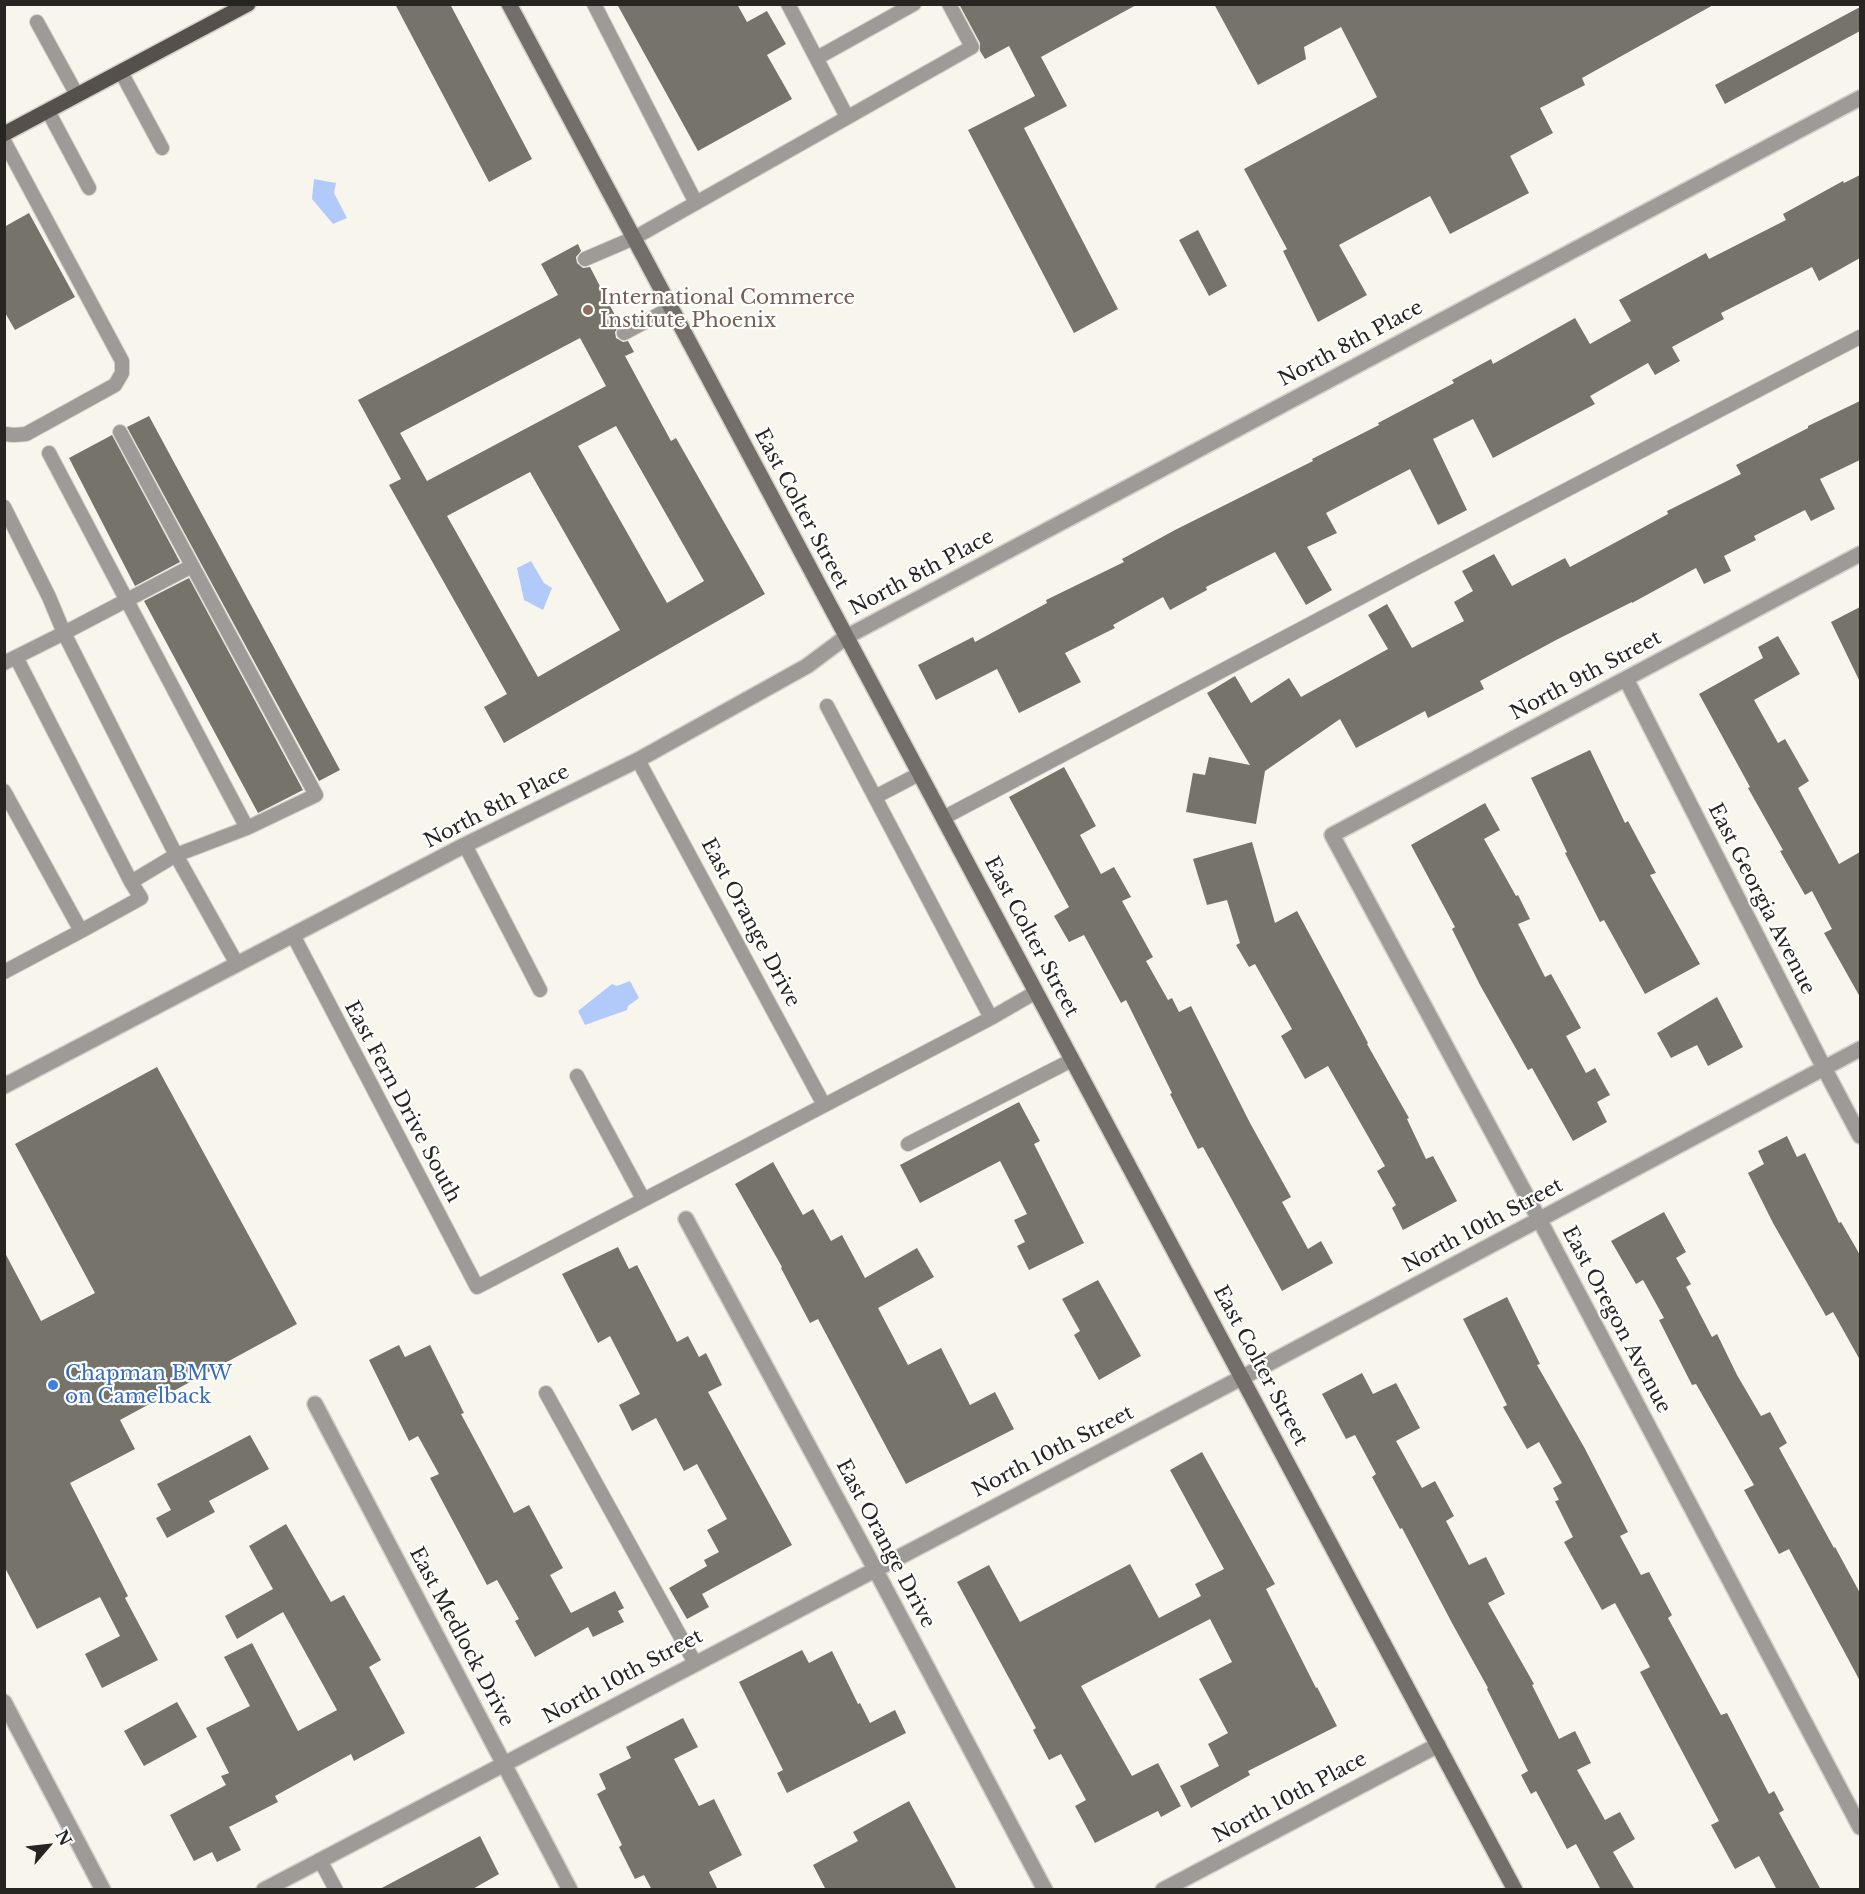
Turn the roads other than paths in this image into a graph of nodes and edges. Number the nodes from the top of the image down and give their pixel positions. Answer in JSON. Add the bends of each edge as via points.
{"nodes":[{"id":1,"x":248,"y":4,"type":"edge"},
{"id":2,"x":509,"y":4,"type":"edge"},
{"id":3,"x":594,"y":4,"type":"edge"},
{"id":4,"x":788,"y":4,"type":"edge"},
{"id":5,"x":914,"y":4,"type":"edge"},
{"id":6,"x":949,"y":4,"type":"edge"},
{"id":7,"x":37,"y":22,"type":"dead end"},
{"id":8,"x":817,"y":58,"type":"junction"},
{"id":9,"x":121,"y":72,"type":"junction"},
{"id":10,"x":76,"y":95,"type":"junction"},
{"id":11,"x":1860,"y":98,"type":"edge"},
{"id":12,"x":48,"y":111,"type":"junction"},
{"id":13,"x":847,"y":117,"type":"junction"},
{"id":14,"x":4,"y":134,"type":"edge"},
{"id":15,"x":4,"y":141,"type":"edge"},
{"id":16,"x":162,"y":148,"type":"dead end"},
{"id":17,"x":89,"y":189,"type":"dead end"},
{"id":18,"x":696,"y":203,"type":"junction"},
{"id":19,"x":634,"y":238,"type":"junction"},
{"id":20,"x":585,"y":259,"type":"dead end"},
{"id":21,"x":671,"y":308,"type":"junction"},
{"id":22,"x":624,"y":333,"type":"dead end"},
{"id":23,"x":1860,"y":337,"type":"edge"},
{"id":24,"x":120,"y":432,"type":"dead end"},
{"id":25,"x":4,"y":434,"type":"edge"},
{"id":26,"x":49,"y":453,"type":"dead end"},
{"id":27,"x":4,"y":507,"type":"edge"},
{"id":28,"x":1860,"y":554,"type":"edge"},
{"id":29,"x":192,"y":566,"type":"junction"},
{"id":30,"x":127,"y":600,"type":"junction"},
{"id":31,"x":64,"y":633,"type":"junction"},
{"id":32,"x":846,"y":637,"type":"junction"},
{"id":33,"x":10,"y":660,"type":"edge"},
{"id":34,"x":1626,"y":679,"type":"junction"},
{"id":35,"x":827,"y":706,"type":"dead end"},
{"id":36,"x":638,"y":760,"type":"junction"},
{"id":37,"x":919,"y":774,"type":"junction"},
{"id":38,"x":4,"y":791,"type":"edge"},
{"id":39,"x":875,"y":797,"type":"junction"},
{"id":40,"x":943,"y":818,"type":"junction"},
{"id":41,"x":247,"y":828,"type":"junction"},
{"id":42,"x":1332,"y":835,"type":"joint"},
{"id":43,"x":465,"y":845,"type":"junction"},
{"id":44,"x":176,"y":855,"type":"junction"},
{"id":45,"x":131,"y":882,"type":"junction"},
{"id":46,"x":81,"y":931,"type":"junction"},
{"id":47,"x":293,"y":935,"type":"junction"},
{"id":48,"x":237,"y":964,"type":"junction"},
{"id":49,"x":5,"y":970,"type":"edge"},
{"id":50,"x":540,"y":990,"type":"dead end"},
{"id":51,"x":1036,"y":992,"type":"junction"},
{"id":52,"x":991,"y":1018,"type":"junction"},
{"id":53,"x":1860,"y":1048,"type":"edge"},
{"id":54,"x":1072,"y":1060,"type":"junction"},
{"id":55,"x":1824,"y":1068,"type":"junction"},
{"id":56,"x":577,"y":1076,"type":"dead end"},
{"id":57,"x":4,"y":1086,"type":"edge"},
{"id":58,"x":824,"y":1105,"type":"junction"},
{"id":59,"x":1860,"y":1137,"type":"edge"},
{"id":60,"x":908,"y":1144,"type":"dead end"},
{"id":61,"x":643,"y":1199,"type":"junction"},
{"id":62,"x":686,"y":1219,"type":"dead end"},
{"id":63,"x":1539,"y":1219,"type":"junction"},
{"id":64,"x":1243,"y":1377,"type":"junction"},
{"id":65,"x":546,"y":1393,"type":"dead end"},
{"id":66,"x":315,"y":1404,"type":"dead end"},
{"id":67,"x":875,"y":1569,"type":"junction"},
{"id":68,"x":695,"y":1663,"type":"junction"},
{"id":69,"x":4,"y":1702,"type":"edge"},
{"id":70,"x":1438,"y":1745,"type":"junction"},
{"id":71,"x":503,"y":1763,"type":"junction"},
{"id":72,"x":1860,"y":1827,"type":"edge"},
{"id":73,"x":320,"y":1860,"type":"junction"},
{"id":74,"x":103,"y":1890,"type":"edge"},
{"id":75,"x":264,"y":1890,"type":"edge"},
{"id":76,"x":336,"y":1890,"type":"edge"},
{"id":77,"x":570,"y":1890,"type":"edge"},
{"id":78,"x":1045,"y":1890,"type":"edge"},
{"id":79,"x":1163,"y":1890,"type":"edge"},
{"id":80,"x":1515,"y":1890,"type":"edge"}],
"edges":[{"from":1,"to":9,"type":"main road"},
{"from":2,"to":19,"type":"street","name":"East Colter Street"},
{"from":3,"to":18,"type":"lane"},
{"from":4,"to":8,"type":"lane"},
{"from":5,"to":8,"type":"lane"},
{"from":6,"to":13,"type":"lane","via":[[972,47]]},
{"from":7,"to":10,"type":"lane"},
{"from":8,"to":13,"type":"lane"},
{"from":9,"to":10,"type":"main road"},
{"from":9,"to":16,"type":"lane"},
{"from":10,"to":12,"type":"main road"},
{"from":11,"to":32,"type":"street","name":"North 8th Place"},
{"from":12,"to":14,"type":"main road"},
{"from":12,"to":17,"type":"lane"},
{"from":13,"to":18,"type":"lane"},
{"from":15,"to":25,"type":"lane","via":[[122,361],[122,373],[115,385],[26,434]]},
{"from":18,"to":19,"type":"lane"},
{"from":19,"to":20,"type":"lane"},
{"from":19,"to":21,"type":"street","name":"East Colter Street"},
{"from":21,"to":22,"type":"lane"},
{"from":21,"to":32,"type":"street","name":"East Colter Street"},
{"from":23,"to":40,"type":"lane"},
{"from":24,"to":29,"type":"lane"},
{"from":26,"to":30,"type":"lane"},
{"from":27,"to":31,"type":"lane"},
{"from":28,"to":34,"type":"street","name":"North 9th Street"},
{"from":29,"to":30,"type":"lane"},
{"from":29,"to":41,"type":"lane","via":[[316,795]]},
{"from":30,"to":31,"type":"lane"},
{"from":30,"to":41,"type":"lane"},
{"from":31,"to":33,"type":"lane"},
{"from":31,"to":44,"type":"lane"},
{"from":32,"to":36,"type":"street","name":"North 8th Place","via":[[807,666]]},
{"from":32,"to":37,"type":"street","name":"East Colter Street"},
{"from":33,"to":45,"type":"lane"},
{"from":34,"to":42,"type":"street","name":"North 9th Street"},
{"from":34,"to":55,"type":"street","name":"East Georgia Avenue"},
{"from":35,"to":39,"type":"lane"},
{"from":36,"to":43,"type":"street","name":"North 8th Place"},
{"from":36,"to":58,"type":"lane","name":"East Orange Drive"},
{"from":37,"to":39,"type":"lane"},
{"from":37,"to":40,"type":"street","name":"East Colter Street"},
{"from":38,"to":46,"type":"lane"},
{"from":39,"to":52,"type":"lane"},
{"from":40,"to":51,"type":"street","name":"East Colter Street"},
{"from":41,"to":44,"type":"lane"},
{"from":42,"to":63,"type":"street","name":"East Oregon Avenue"},
{"from":43,"to":47,"type":"street","name":"North 8th Place"},
{"from":43,"to":50,"type":"lane"},
{"from":44,"to":45,"type":"lane"},
{"from":44,"to":48,"type":"lane"},
{"from":45,"to":46,"type":"lane","via":[[141,898]]},
{"from":46,"to":49,"type":"lane"},
{"from":47,"to":48,"type":"street","name":"North 8th Place"},
{"from":47,"to":61,"type":"lane","name":"East Fern Drive South","via":[[477,1287]]},
{"from":48,"to":57,"type":"street","name":"North 8th Place"},
{"from":51,"to":52,"type":"lane"},
{"from":51,"to":54,"type":"street","name":"East Colter Street"},
{"from":52,"to":58,"type":"lane"},
{"from":53,"to":55,"type":"street","name":"North 10th Street"},
{"from":54,"to":60,"type":"lane"},
{"from":54,"to":64,"type":"street","name":"East Colter Street"},
{"from":55,"to":59,"type":"street","name":"East Georgia Avenue"},
{"from":55,"to":63,"type":"street","name":"North 10th Street"},
{"from":56,"to":61,"type":"lane"},
{"from":58,"to":61,"type":"lane"},
{"from":62,"to":67,"type":"street","name":"East Orange Drive"},
{"from":63,"to":64,"type":"street","name":"North 10th Street"},
{"from":63,"to":72,"type":"street","name":"East Oregon Avenue"},
{"from":64,"to":67,"type":"street","name":"North 10th Street"},
{"from":64,"to":70,"type":"street","name":"East Colter Street"},
{"from":65,"to":68,"type":"lane"},
{"from":66,"to":71,"type":"street","name":"East Medlock Drive"},
{"from":67,"to":68,"type":"street","name":"North 10th Street"},
{"from":67,"to":78,"type":"street","name":"East Orange Drive"},
{"from":68,"to":71,"type":"street","name":"North 10th Street"},
{"from":69,"to":74,"type":"street"},
{"from":70,"to":79,"type":"street","name":"North 10th Place"},
{"from":70,"to":80,"type":"street","name":"East Colter Street"},
{"from":71,"to":73,"type":"street","name":"North 10th Street"},
{"from":71,"to":77,"type":"street","name":"East Medlock Drive"},
{"from":73,"to":75,"type":"street","name":"North 10th Street"},
{"from":73,"to":76,"type":"lane"}]}
